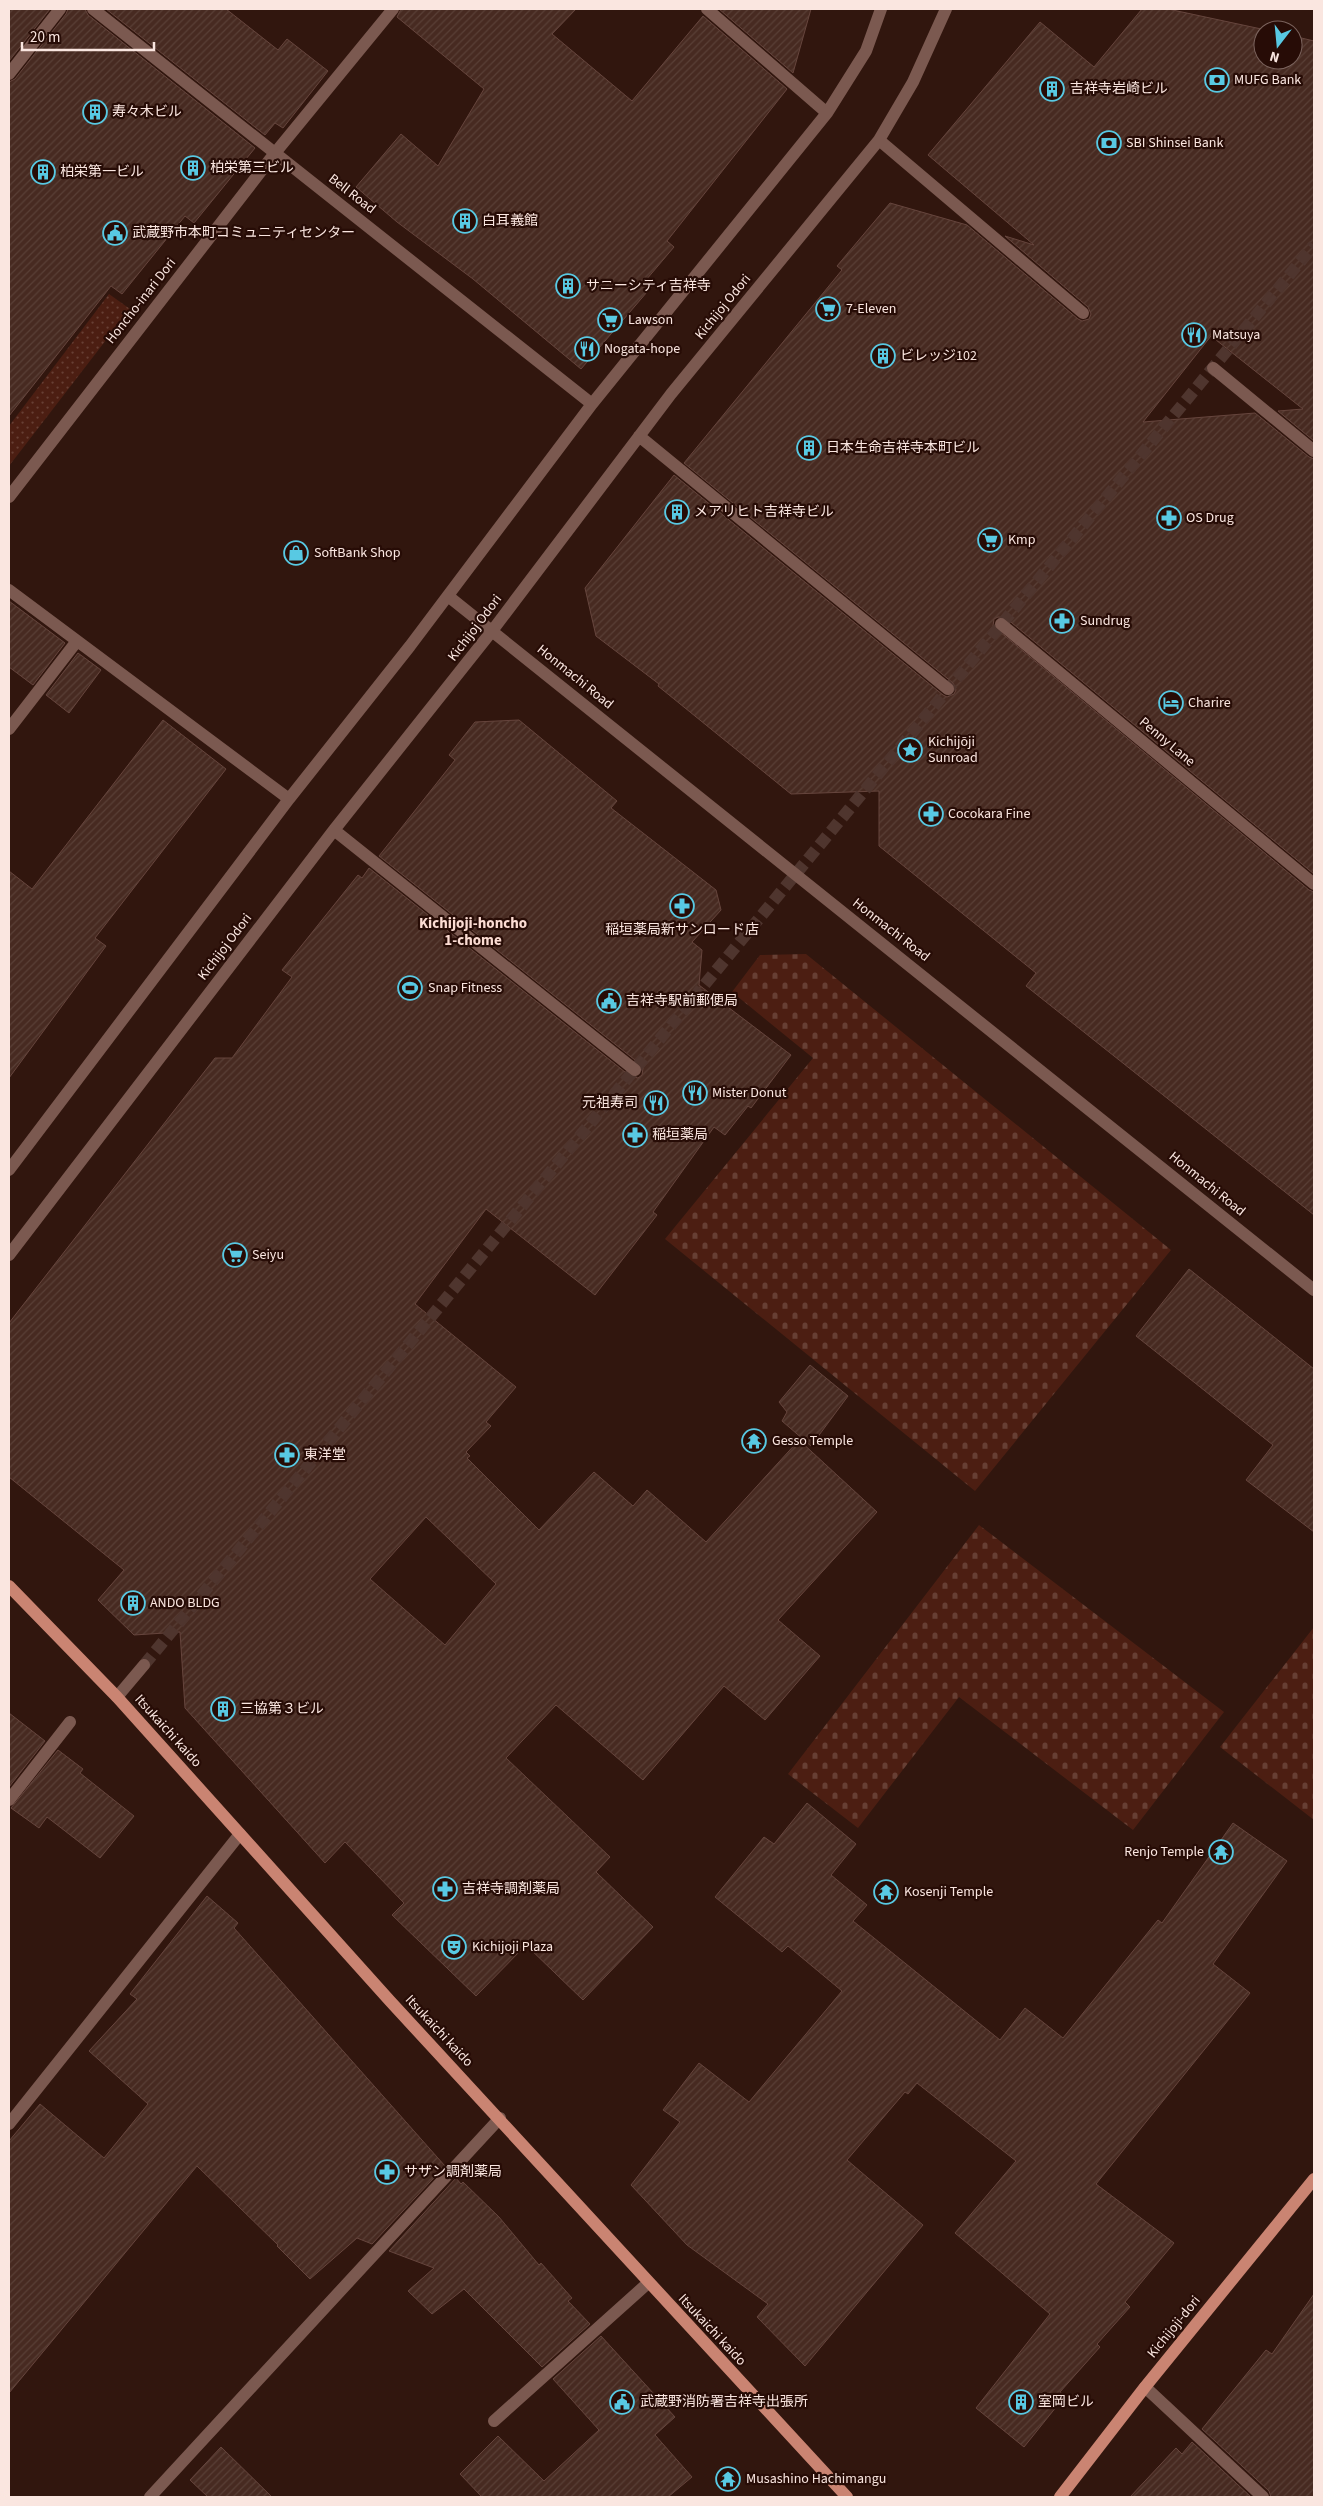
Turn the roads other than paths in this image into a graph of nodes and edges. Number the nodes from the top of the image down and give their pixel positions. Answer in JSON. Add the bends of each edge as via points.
{"nodes":[{"id":1,"x":60,"y":9,"type":"edge"},
{"id":2,"x":93,"y":9,"type":"edge"},
{"id":3,"x":393,"y":9,"type":"edge"},
{"id":4,"x":707,"y":9,"type":"edge"},
{"id":5,"x":881,"y":9,"type":"edge"},
{"id":6,"x":946,"y":9,"type":"edge"},
{"id":7,"x":9,"y":74,"type":"edge"},
{"id":8,"x":827,"y":113,"type":"junction"},
{"id":9,"x":879,"y":140,"type":"junction"},
{"id":10,"x":276,"y":153,"type":"junction"},
{"id":11,"x":1083,"y":313,"type":"dead end"},
{"id":12,"x":1213,"y":368,"type":"dead end"},
{"id":13,"x":592,"y":404,"type":"junction"},
{"id":14,"x":639,"y":436,"type":"junction"},
{"id":15,"x":1314,"y":451,"type":"edge"},
{"id":16,"x":9,"y":496,"type":"edge"},
{"id":17,"x":9,"y":590,"type":"edge"},
{"id":18,"x":448,"y":596,"type":"junction"},
{"id":19,"x":1001,"y":624,"type":"dead end"},
{"id":20,"x":492,"y":631,"type":"junction"},
{"id":21,"x":77,"y":641,"type":"junction"},
{"id":22,"x":948,"y":689,"type":"dead end"},
{"id":23,"x":9,"y":729,"type":"edge"},
{"id":24,"x":289,"y":799,"type":"junction"},
{"id":25,"x":334,"y":830,"type":"junction"},
{"id":26,"x":1314,"y":884,"type":"edge"},
{"id":27,"x":635,"y":1070,"type":"dead end"},
{"id":28,"x":9,"y":1170,"type":"edge"},
{"id":29,"x":9,"y":1255,"type":"edge"},
{"id":30,"x":1314,"y":1290,"type":"edge"},
{"id":31,"x":9,"y":1586,"type":"edge"},
{"id":32,"x":144,"y":1666,"type":"tunnel mouth"},
{"id":33,"x":117,"y":1698,"type":"junction"},
{"id":34,"x":70,"y":1722,"type":"dead end"},
{"id":35,"x":9,"y":1800,"type":"edge"},
{"id":36,"x":240,"y":1834,"type":"junction"},
{"id":37,"x":500,"y":2118,"type":"junction"},
{"id":38,"x":9,"y":2124,"type":"edge"},
{"id":39,"x":1314,"y":2178,"type":"edge"},
{"id":40,"x":648,"y":2282,"type":"junction"},
{"id":41,"x":1145,"y":2387,"type":"junction"},
{"id":42,"x":494,"y":2421,"type":"dead end"},
{"id":43,"x":150,"y":2497,"type":"edge"},
{"id":44,"x":847,"y":2497,"type":"edge"},
{"id":45,"x":1060,"y":2497,"type":"edge"},
{"id":46,"x":1263,"y":2497,"type":"edge"}],
"edges":[{"from":1,"to":7,"type":"street"},
{"from":2,"to":10,"type":"street","name":"Bell Road"},
{"from":3,"to":10,"type":"street","name":"Honcho-inari Dori"},
{"from":4,"to":8,"type":"street"},
{"from":5,"to":8,"type":"street","via":[[866,51]]},
{"from":6,"to":9,"type":"street","name":"Kichijoj Odori","via":[[913,82]]},
{"from":8,"to":13,"type":"street"},
{"from":9,"to":11,"type":"street"},
{"from":9,"to":14,"type":"street","name":"Kichijoj Odori"},
{"from":10,"to":13,"type":"street","name":"Bell Road"},
{"from":10,"to":16,"type":"street","name":"Honcho-inari Dori"},
{"from":12,"to":15,"type":"street"},
{"from":13,"to":18,"type":"street"},
{"from":14,"to":20,"type":"street","name":"Kichijoj Odori"},
{"from":14,"to":22,"type":"street"},
{"from":17,"to":21,"type":"street"},
{"from":18,"to":20,"type":"street","name":"Honmachi Road"},
{"from":18,"to":24,"type":"street"},
{"from":19,"to":26,"type":"street","name":"Penny Lane"},
{"from":20,"to":25,"type":"street","name":"Kichijoj Odori"},
{"from":20,"to":30,"type":"street","name":"Honmachi Road"},
{"from":21,"to":23,"type":"street"},
{"from":21,"to":24,"type":"street"},
{"from":24,"to":28,"type":"street"},
{"from":25,"to":27,"type":"street"},
{"from":25,"to":29,"type":"street","name":"Kichijoj Odori"},
{"from":31,"to":33,"type":"main road","name":"Itsukaichi kaido"},
{"from":32,"to":33,"type":"street"},
{"from":33,"to":36,"type":"main road","name":"Itsukaichi kaido"},
{"from":34,"to":35,"type":"street"},
{"from":36,"to":37,"type":"main road","name":"Itsukaichi kaido"},
{"from":36,"to":38,"type":"street"},
{"from":37,"to":40,"type":"main road","name":"Itsukaichi kaido"},
{"from":37,"to":43,"type":"street"},
{"from":39,"to":41,"type":"main road","name":"Kichijoji-dori"},
{"from":40,"to":42,"type":"street"},
{"from":40,"to":44,"type":"main road","name":"Itsukaichi kaido"},
{"from":41,"to":45,"type":"main road","name":"Kichijoji-dori"},
{"from":41,"to":46,"type":"street"}]}
